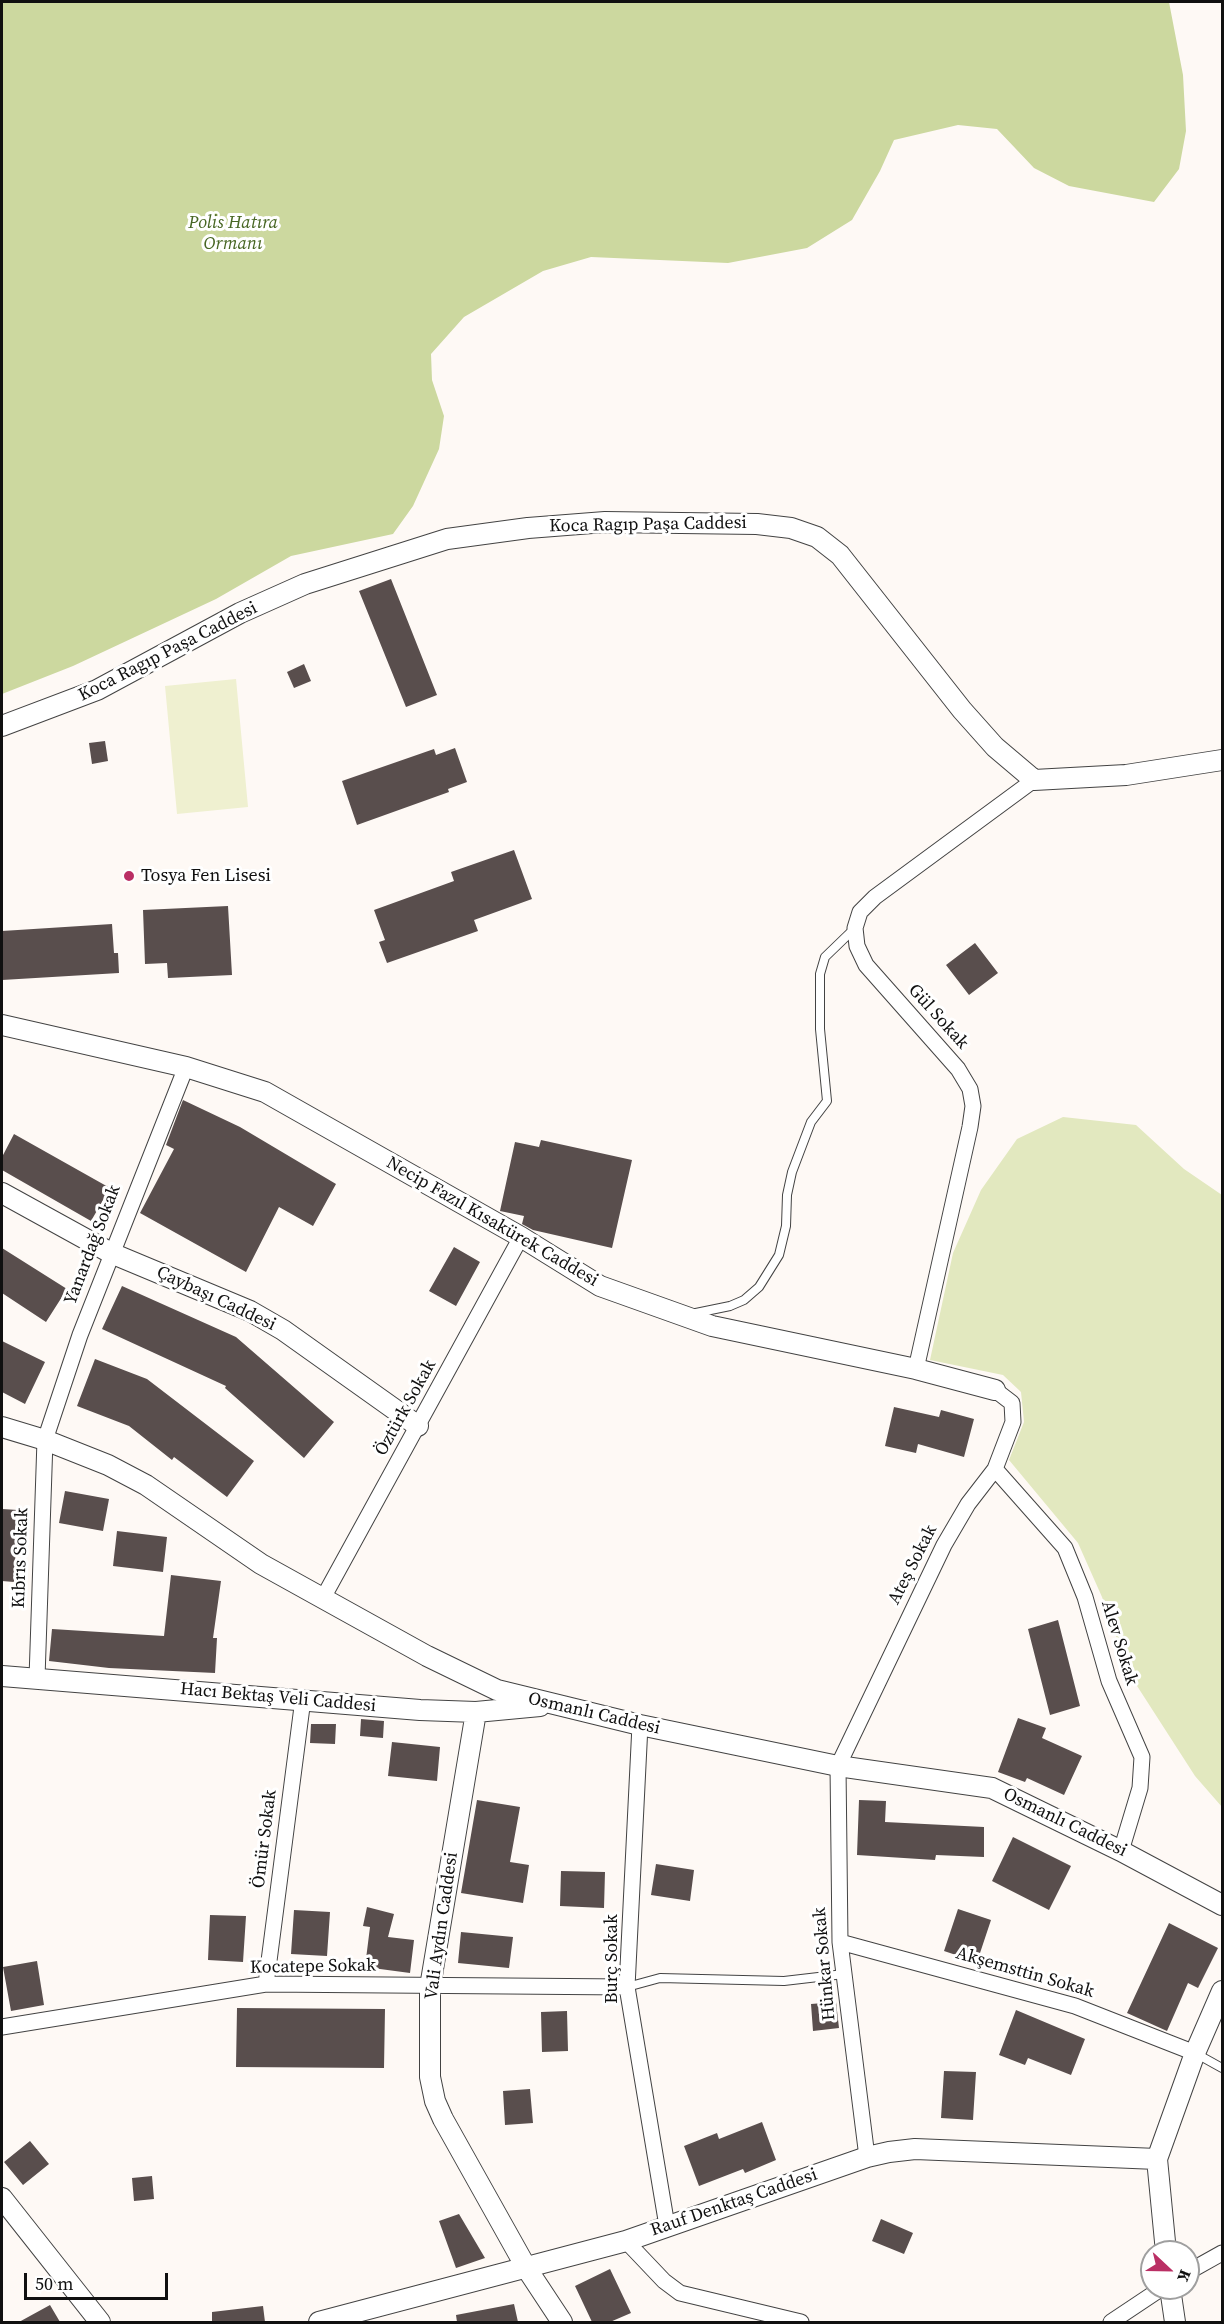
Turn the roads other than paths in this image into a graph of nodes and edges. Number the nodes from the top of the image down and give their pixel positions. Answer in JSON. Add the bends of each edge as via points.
{"nodes":[{"id":1,"x":2,"y":726,"type":"edge"},
{"id":2,"x":1222,"y":760,"type":"edge"},
{"id":3,"x":1034,"y":780,"type":"junction"},
{"id":4,"x":855,"y":928,"type":"junction"},
{"id":5,"x":2,"y":1025,"type":"edge"},
{"id":6,"x":186,"y":1067,"type":"junction"},
{"id":7,"x":2,"y":1194,"type":"edge"},
{"id":8,"x":521,"y":1237,"type":"junction"},
{"id":9,"x":111,"y":1253,"type":"junction"},
{"id":10,"x":684,"y":1316,"type":"junction"},
{"id":11,"x":916,"y":1369,"type":"junction"},
{"id":12,"x":995,"y":1390,"type":"joint"},
{"id":13,"x":418,"y":1426,"type":"junction"},
{"id":14,"x":2,"y":1427,"type":"edge"},
{"id":15,"x":45,"y":1440,"type":"junction"},
{"id":16,"x":995,"y":1469,"type":"junction"},
{"id":17,"x":323,"y":1598,"type":"junction"},
{"id":18,"x":2,"y":1676,"type":"edge"},
{"id":19,"x":37,"y":1678,"type":"junction"},
{"id":20,"x":303,"y":1699,"type":"junction"},
{"id":21,"x":554,"y":1705,"type":"junction"},
{"id":22,"x":476,"y":1712,"type":"junction"},
{"id":23,"x":640,"y":1725,"type":"junction"},
{"id":24,"x":838,"y":1766,"type":"junction"},
{"id":25,"x":1121,"y":1851,"type":"junction"},
{"id":26,"x":1222,"y":1905,"type":"edge"},
{"id":27,"x":840,"y":1942,"type":"junction"},
{"id":28,"x":844,"y":1974,"type":"junction"},
{"id":29,"x":266,"y":1984,"type":"junction"},
{"id":30,"x":430,"y":1987,"type":"junction"},
{"id":31,"x":627,"y":1987,"type":"junction"},
{"id":32,"x":1222,"y":1991,"type":"edge"},
{"id":33,"x":2,"y":2027,"type":"edge"},
{"id":34,"x":1195,"y":2053,"type":"junction"},
{"id":35,"x":1222,"y":2068,"type":"edge"},
{"id":36,"x":867,"y":2157,"type":"junction"},
{"id":37,"x":1157,"y":2159,"type":"junction"},
{"id":38,"x":2,"y":2198,"type":"edge"},
{"id":39,"x":667,"y":2226,"type":"junction"},
{"id":40,"x":1165,"y":2240,"type":"edge"},
{"id":41,"x":626,"y":2241,"type":"junction"},
{"id":42,"x":1222,"y":2253,"type":"edge"},
{"id":43,"x":1200,"y":2265,"type":"edge"},
{"id":44,"x":527,"y":2269,"type":"junction"},
{"id":45,"x":1144,"y":2300,"type":"edge"},
{"id":46,"x":1172,"y":2300,"type":"edge"},
{"id":47,"x":99,"y":2322,"type":"edge"},
{"id":48,"x":319,"y":2322,"type":"edge"},
{"id":49,"x":562,"y":2322,"type":"edge"},
{"id":50,"x":801,"y":2322,"type":"edge"},
{"id":51,"x":1111,"y":2322,"type":"edge"},
{"id":52,"x":1175,"y":2322,"type":"edge"}],
"edges":[{"from":1,"to":3,"type":"street","name":"Koca Ragıp Paşa Caddesi","via":[[97,690],[305,584],[447,539],[605,522],[757,524],[791,528],[817,537],[840,555],[962,710],[995,747]]},
{"from":2,"to":3,"type":"street","via":[[1126,775]]},
{"from":3,"to":4,"type":"street","via":[[875,897],[860,912]]},
{"from":4,"to":10,"type":"lane","via":[[825,957],[820,974],[820,1029],[827,1101],[811,1122],[792,1172],[779,1255],[759,1287],[744,1300]]},
{"from":4,"to":11,"type":"street","name":"Gül Sokak","via":[[857,946],[866,965],[958,1069],[970,1089],[973,1106]]},
{"from":5,"to":6,"type":"street","name":"Necip Fazıl Kısakürek Caddesi"},
{"from":6,"to":8,"type":"street","name":"Necip Fazıl Kısakürek Caddesi","via":[[265,1092]]},
{"from":6,"to":9,"type":"street","name":"Yanardağ Sokak"},
{"from":7,"to":9,"type":"street","name":"Çaybaşı Caddesi"},
{"from":8,"to":10,"type":"street","name":"Necip Fazıl Kısakürek Caddesi","via":[[600,1286]]},
{"from":8,"to":13,"type":"street","name":"Öztürk Sokak"},
{"from":9,"to":13,"type":"street","name":"Çaybaşı Caddesi","via":[[250,1311],[284,1330]]},
{"from":9,"to":15,"type":"street","name":"Yanardağ Sokak"},
{"from":10,"to":11,"type":"street","name":"Necip Fazıl Kısakürek Caddesi","via":[[712,1326]]},
{"from":11,"to":12,"type":"street","name":"Necip Fazıl Kısakürek Caddesi"},
{"from":12,"to":16,"type":"street","name":"Ateş Sokak","via":[[1012,1403],[1013,1422]]},
{"from":13,"to":17,"type":"street","name":"Öztürk Sokak"},
{"from":14,"to":15,"type":"street","name":"Osmanlı Caddesi"},
{"from":15,"to":17,"type":"street","name":"Osmanlı Caddesi","via":[[146,1485],[253,1559]]},
{"from":15,"to":19,"type":"street","name":"Kıbrıs Sokak"},
{"from":16,"to":24,"type":"street","name":"Ateş Sokak","via":[[944,1545]]},
{"from":16,"to":25,"type":"street","name":"Alev Sokak","via":[[1065,1548],[1085,1597],[1109,1682],[1142,1757],[1140,1788]]},
{"from":17,"to":21,"type":"street","name":"Osmanlı Caddesi","via":[[469,1678]]},
{"from":18,"to":19,"type":"street","name":"Hacı Bektaş Veli Caddesi"},
{"from":19,"to":20,"type":"street","name":"Hacı Bektaş Veli Caddesi"},
{"from":20,"to":22,"type":"street","name":"Hacı Bektaş Veli Caddesi"},
{"from":20,"to":29,"type":"street","name":"Ömür Sokak"},
{"from":21,"to":22,"type":"street","name":"Hacı Bektaş Veli Caddesi"},
{"from":21,"to":23,"type":"street","name":"Osmanlı Caddesi"},
{"from":22,"to":30,"type":"street","name":"Vali Aydın Caddesi"},
{"from":23,"to":24,"type":"street","name":"Osmanlı Caddesi"},
{"from":23,"to":31,"type":"street","name":"Burç Sokak"},
{"from":24,"to":25,"type":"street","name":"Osmanlı Caddesi","via":[[992,1788]]},
{"from":24,"to":27,"type":"street","name":"Hünkar Sokak"},
{"from":25,"to":26,"type":"street","name":"Osmanlı Caddesi"},
{"from":27,"to":28,"type":"street","name":"Hünkar Sokak"},
{"from":27,"to":34,"type":"street","name":"Akşemsttin Sokak","via":[[1075,2006]]},
{"from":28,"to":31,"type":"lane","via":[[784,1981],[660,1978]]},
{"from":28,"to":36,"type":"street","name":"Hünkar Sokak"},
{"from":29,"to":30,"type":"street","name":"Kocatepe Sokak"},
{"from":29,"to":33,"type":"street","name":"Kocatepe Sokak"},
{"from":30,"to":31,"type":"street","name":"Kocatepe Sokak"},
{"from":30,"to":44,"type":"street","name":"Vali Aydın Caddesi","via":[[430,2077],[435,2100]]},
{"from":31,"to":39,"type":"street","name":"Burç Sokak"},
{"from":32,"to":34,"type":"street"},
{"from":34,"to":35,"type":"lane"},
{"from":34,"to":37,"type":"street"},
{"from":36,"to":37,"type":"street","name":"Rauf Denktaş Caddesi","via":[[915,2149]]},
{"from":36,"to":39,"type":"street","name":"Rauf Denktaş Caddesi"},
{"from":37,"to":40,"type":"street"},
{"from":38,"to":47,"type":"street"},
{"from":39,"to":41,"type":"street","name":"Rauf Denktaş Caddesi"},
{"from":41,"to":44,"type":"street","name":"Rauf Denktaş Caddesi"},
{"from":41,"to":50,"type":"street","via":[[680,2293]]},
{"from":42,"to":43,"type":"street"},
{"from":44,"to":48,"type":"street","name":"Rauf Denktaş Caddesi"},
{"from":44,"to":49,"type":"street","name":"Vali Aydın Caddesi"},
{"from":45,"to":51,"type":"street"},
{"from":46,"to":52,"type":"street"}]}
